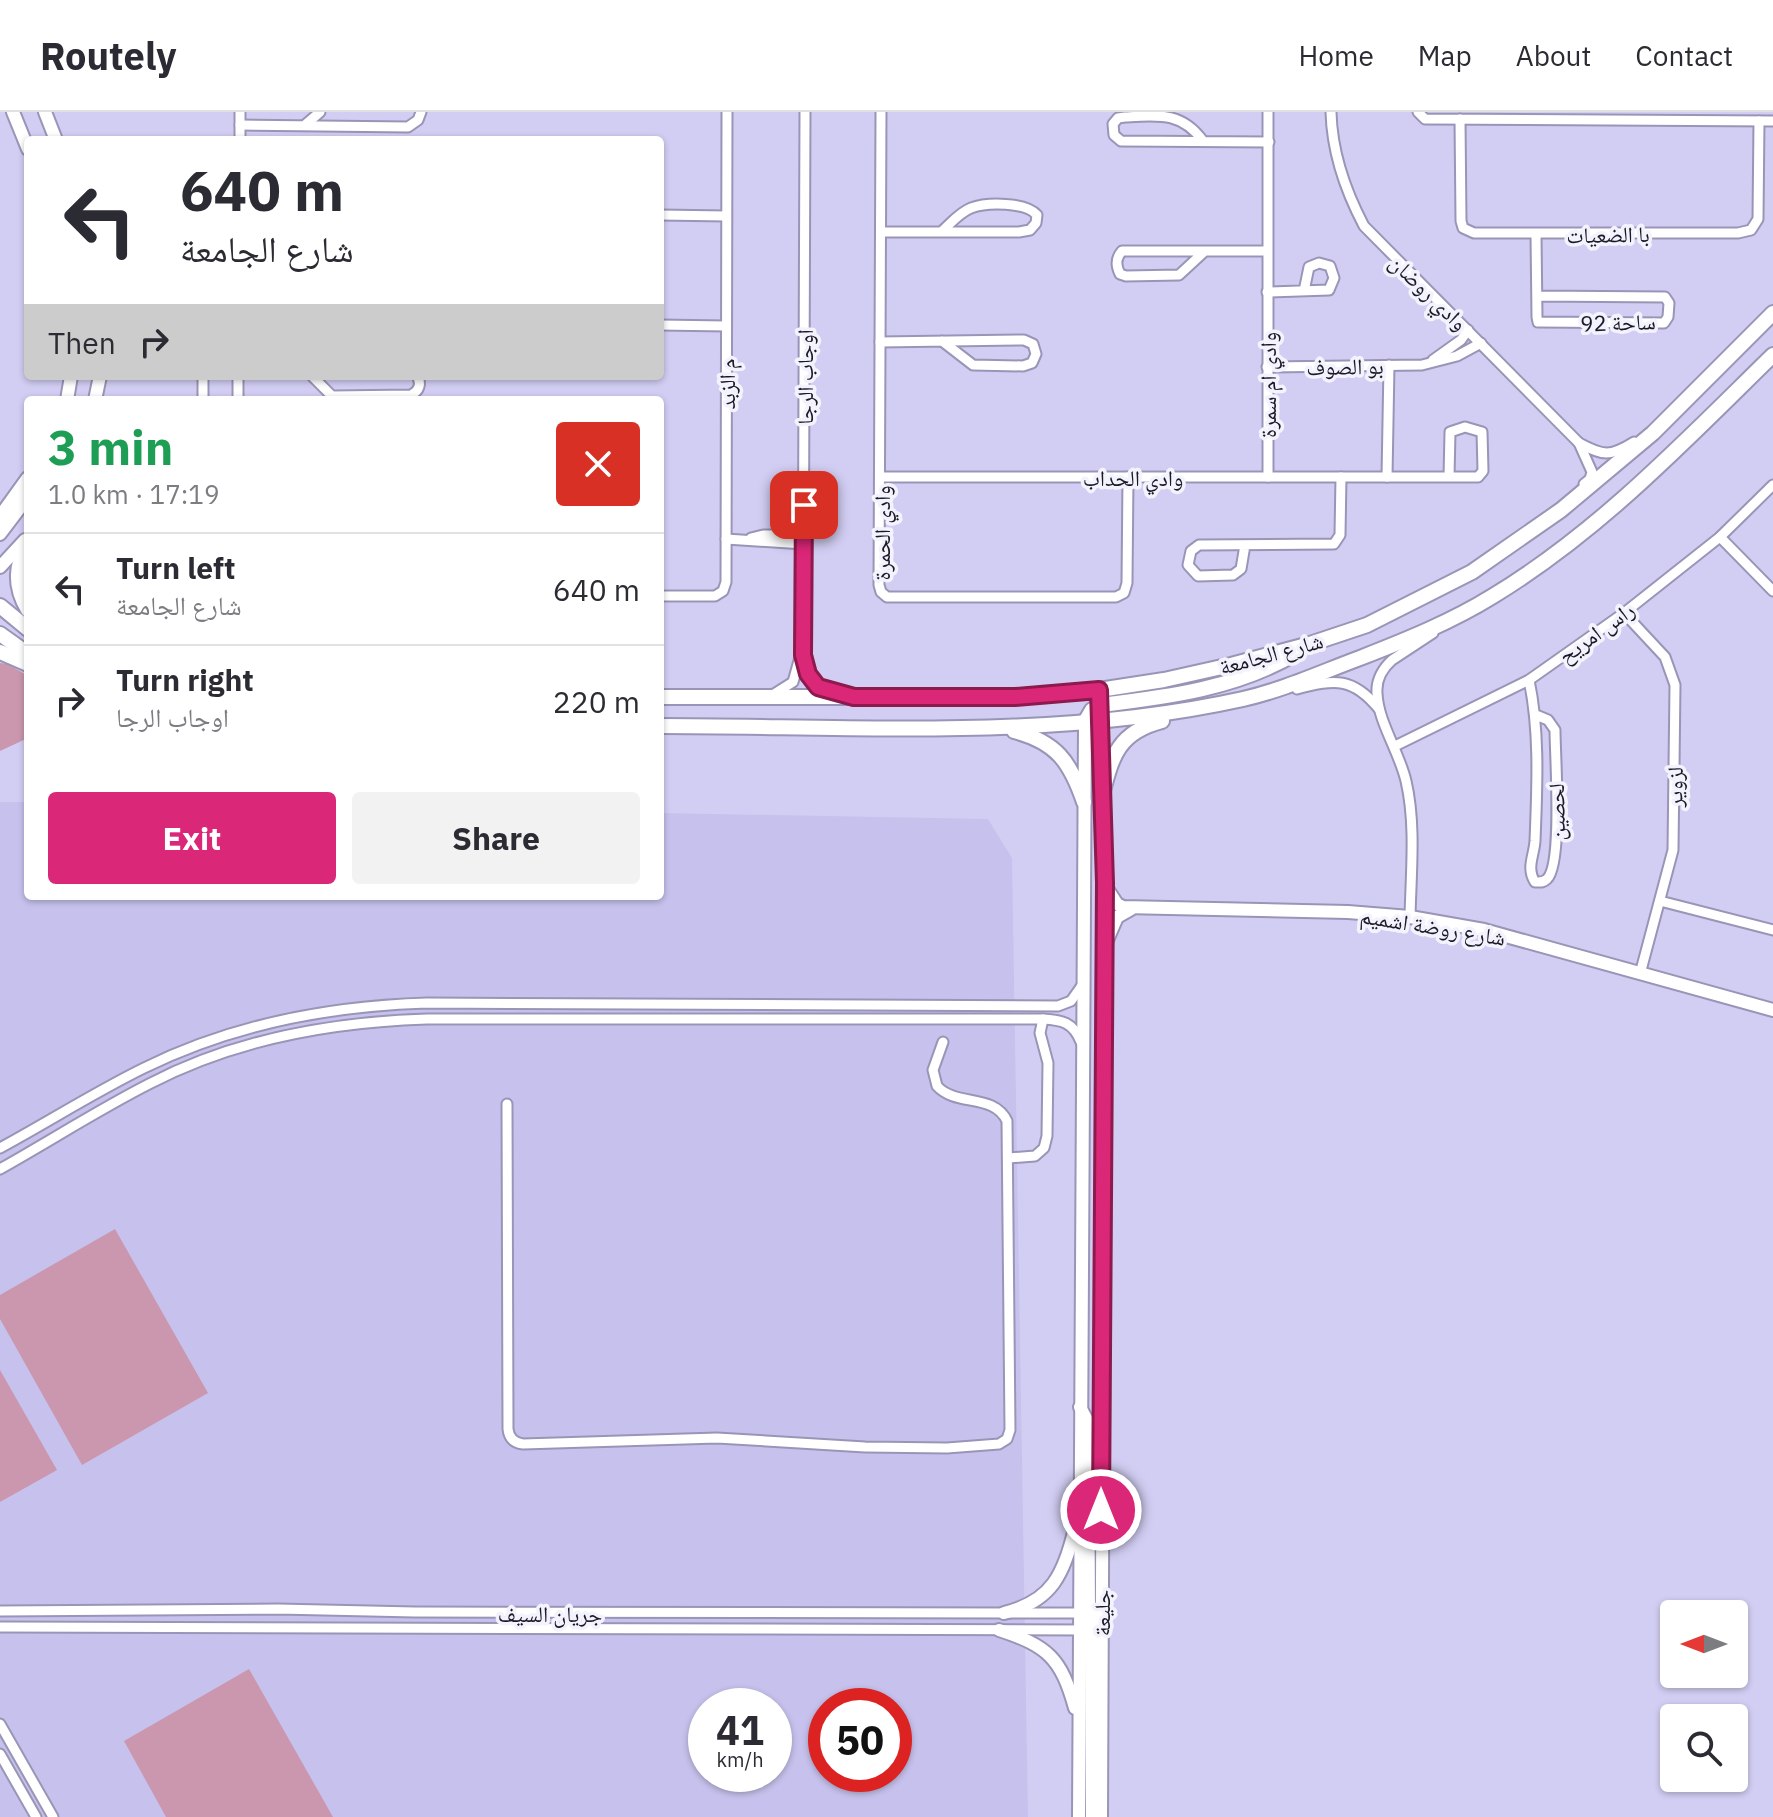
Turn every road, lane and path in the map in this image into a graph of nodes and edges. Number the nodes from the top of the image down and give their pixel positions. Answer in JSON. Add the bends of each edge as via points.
{"nodes":[{"id":1,"x":13,"y":112,"type":"edge"},
{"id":2,"x":45,"y":112,"type":"edge"},
{"id":3,"x":240,"y":112,"type":"edge"},
{"id":4,"x":320,"y":112,"type":"edge"},
{"id":5,"x":421,"y":112,"type":"edge"},
{"id":6,"x":727,"y":112,"type":"edge"},
{"id":7,"x":805,"y":112,"type":"edge"},
{"id":8,"x":881,"y":112,"type":"edge"},
{"id":9,"x":1268,"y":112,"type":"edge"},
{"id":10,"x":1331,"y":112,"type":"edge"},
{"id":11,"x":1418,"y":112,"type":"edge"},
{"id":12,"x":1460,"y":119,"type":"junction"},
{"id":13,"x":1759,"y":121,"type":"junction"},
{"id":14,"x":1773,"y":121,"type":"edge"},
{"id":15,"x":240,"y":125,"type":"junction"},
{"id":16,"x":302,"y":126,"type":"junction"},
{"id":17,"x":54,"y":136,"type":"edge"},
{"id":18,"x":240,"y":136,"type":"edge"},
{"id":19,"x":24,"y":139,"type":"edge"},
{"id":20,"x":1203,"y":141,"type":"junction"},
{"id":21,"x":1269,"y":142,"type":"junction"},
{"id":22,"x":664,"y":215,"type":"edge"},
{"id":23,"x":726,"y":216,"type":"junction"},
{"id":24,"x":881,"y":232,"type":"junction"},
{"id":25,"x":941,"y":232,"type":"junction"},
{"id":26,"x":1536,"y":235,"type":"junction"},
{"id":27,"x":1205,"y":251,"type":"junction"},
{"id":28,"x":1267,"y":251,"type":"junction"},
{"id":29,"x":1304,"y":291,"type":"dead end"},
{"id":30,"x":1267,"y":292,"type":"junction"},
{"id":31,"x":1537,"y":296,"type":"junction"},
{"id":32,"x":1773,"y":313,"type":"edge"},
{"id":33,"x":664,"y":326,"type":"edge"},
{"id":34,"x":726,"y":326,"type":"junction"},
{"id":35,"x":1468,"y":330,"type":"junction"},
{"id":36,"x":942,"y":341,"type":"junction"},
{"id":37,"x":880,"y":342,"type":"junction"},
{"id":38,"x":1481,"y":343,"type":"junction"},
{"id":39,"x":1773,"y":357,"type":"edge"},
{"id":40,"x":1389,"y":365,"type":"junction"},
{"id":41,"x":1422,"y":365,"type":"junction"},
{"id":42,"x":1267,"y":367,"type":"junction"},
{"id":43,"x":316,"y":380,"type":"edge"},
{"id":44,"x":419,"y":380,"type":"edge"},
{"id":45,"x":332,"y":396,"type":"edge"},
{"id":46,"x":332,"y":396,"type":"edge"},
{"id":47,"x":404,"y":396,"type":"edge"},
{"id":48,"x":404,"y":396,"type":"edge"},
{"id":49,"x":1653,"y":433,"type":"junction"},
{"id":50,"x":1579,"y":443,"type":"junction"},
{"id":51,"x":880,"y":477,"type":"junction"},
{"id":52,"x":1128,"y":477,"type":"junction"},
{"id":53,"x":1268,"y":477,"type":"junction"},
{"id":54,"x":1341,"y":477,"type":"junction"},
{"id":55,"x":1387,"y":477,"type":"junction"},
{"id":56,"x":1449,"y":477,"type":"junction"},
{"id":57,"x":24,"y":485,"type":"edge"},
{"id":58,"x":1773,"y":485,"type":"edge"},
{"id":59,"x":24,"y":502,"type":"edge"},
{"id":60,"x":1561,"y":510,"type":"junction"},
{"id":61,"x":0,"y":518,"type":"edge"},
{"id":62,"x":0,"y":534,"type":"edge"},
{"id":63,"x":1720,"y":537,"type":"junction"},
{"id":64,"x":726,"y":539,"type":"junction"},
{"id":65,"x":804,"y":539,"type":"junction"},
{"id":66,"x":24,"y":544,"type":"edge"},
{"id":67,"x":1245,"y":545,"type":"junction"},
{"id":68,"x":24,"y":551,"type":"edge"},
{"id":69,"x":0,"y":567,"type":"edge"},
{"id":70,"x":1773,"y":591,"type":"edge"},
{"id":71,"x":664,"y":596,"type":"edge"},
{"id":72,"x":24,"y":600,"type":"edge"},
{"id":73,"x":0,"y":606,"type":"edge"},
{"id":74,"x":1624,"y":613,"type":"junction"},
{"id":75,"x":1443,"y":623,"type":"junction"},
{"id":76,"x":24,"y":626,"type":"edge"},
{"id":77,"x":0,"y":634,"type":"edge"},
{"id":78,"x":802,"y":641,"type":"junction"},
{"id":79,"x":24,"y":651,"type":"edge"},
{"id":80,"x":0,"y":652,"type":"edge"},
{"id":81,"x":24,"y":662,"type":"edge"},
{"id":82,"x":1529,"y":680,"type":"junction"},
{"id":83,"x":664,"y":697,"type":"edge"},
{"id":84,"x":750,"y":697,"type":"junction"},
{"id":85,"x":854,"y":697,"type":"junction"},
{"id":86,"x":1100,"y":697,"type":"junction"},
{"id":87,"x":1247,"y":698,"type":"junction"},
{"id":88,"x":1380,"y":709,"type":"junction"},
{"id":89,"x":1181,"y":712,"type":"junction"},
{"id":90,"x":1536,"y":715,"type":"junction"},
{"id":91,"x":1101,"y":721,"type":"junction"},
{"id":92,"x":1085,"y":722,"type":"junction"},
{"id":93,"x":664,"y":726,"type":"edge"},
{"id":94,"x":1002,"y":727,"type":"junction"},
{"id":95,"x":1395,"y":746,"type":"junction"},
{"id":96,"x":1102,"y":795,"type":"junction"},
{"id":97,"x":1084,"y":802,"type":"junction"},
{"id":98,"x":1105,"y":883,"type":"junction"},
{"id":99,"x":1660,"y":901,"type":"junction"},
{"id":100,"x":1133,"y":908,"type":"junction"},
{"id":101,"x":1410,"y":917,"type":"junction"},
{"id":102,"x":1773,"y":930,"type":"edge"},
{"id":103,"x":1104,"y":951,"type":"junction"},
{"id":104,"x":1640,"y":974,"type":"junction"},
{"id":105,"x":1083,"y":984,"type":"junction"},
{"id":106,"x":1027,"y":1005,"type":"junction"},
{"id":107,"x":1773,"y":1010,"type":"edge"},
{"id":108,"x":1027,"y":1019,"type":"junction"},
{"id":109,"x":1043,"y":1019,"type":"junction"},
{"id":110,"x":943,"y":1042,"type":"dead end"},
{"id":111,"x":1082,"y":1046,"type":"junction"},
{"id":112,"x":507,"y":1104,"type":"dead end"},
{"id":113,"x":0,"y":1148,"type":"edge"},
{"id":114,"x":1008,"y":1158,"type":"junction"},
{"id":115,"x":0,"y":1169,"type":"edge"},
{"id":116,"x":1079,"y":1407,"type":"junction"},
{"id":117,"x":1079,"y":1514,"type":"junction"},
{"id":118,"x":278,"y":1609,"type":"junction"},
{"id":119,"x":0,"y":1611,"type":"edge"},
{"id":120,"x":415,"y":1612,"type":"junction"},
{"id":121,"x":1004,"y":1613,"type":"junction"},
{"id":122,"x":1090,"y":1613,"type":"junction"},
{"id":123,"x":0,"y":1627,"type":"edge"},
{"id":124,"x":278,"y":1629,"type":"junction"},
{"id":125,"x":1090,"y":1629,"type":"junction"},
{"id":126,"x":415,"y":1630,"type":"junction"},
{"id":127,"x":999,"y":1630,"type":"junction"},
{"id":128,"x":1079,"y":1723,"type":"junction"},
{"id":129,"x":0,"y":1724,"type":"edge"},
{"id":130,"x":15,"y":1750,"type":"junction"},
{"id":131,"x":1,"y":1756,"type":"edge"},
{"id":132,"x":36,"y":1817,"type":"edge"},
{"id":133,"x":53,"y":1817,"type":"edge"},
{"id":134,"x":1079,"y":1817,"type":"edge"},
{"id":135,"x":1092,"y":1817,"type":"edge"},
{"id":136,"x":1101,"y":1817,"type":"edge"}],
"edges":[{"from":1,"to":19,"type":"main road"},
{"from":2,"to":17,"type":"main road"},
{"from":3,"to":15,"type":"street"},
{"from":4,"to":16,"type":"street"},
{"from":5,"to":16,"type":"street","via":[[408,127]]},
{"from":6,"to":23,"type":"street","name":"م الزبد"},
{"from":7,"to":65,"type":"street","name":"اوجاب الرجا"},
{"from":8,"to":24,"type":"street","name":"وادي الحمرة"},
{"from":9,"to":21,"type":"street","name":"وادي ام سمرة"},
{"from":10,"to":35,"type":"street","name":"وادي روضان","via":[[1339,167],[1364,226]]},
{"from":11,"to":12,"type":"street","via":[[1425,119]]},
{"from":12,"to":13,"type":"street"},
{"from":12,"to":26,"type":"street","name":"با الضعيات","via":[[1463,228]]},
{"from":13,"to":14,"type":"street"},
{"from":13,"to":26,"type":"street","name":"با الضعيات","via":[[1758,219],[1751,230]]},
{"from":15,"to":16,"type":"street"},
{"from":15,"to":18,"type":"street"},
{"from":20,"to":20,"type":"street","via":[[1183,119],[1171,115],[1118,118],[1113,124],[1121,141]]},
{"from":20,"to":21,"type":"street"},
{"from":21,"to":28,"type":"street","name":"وادي ام سمرة"},
{"from":22,"to":23,"type":"street"},
{"from":23,"to":34,"type":"street","name":"م الزبد"},
{"from":24,"to":25,"type":"street"},
{"from":24,"to":37,"type":"street","name":"وادي الحمرة"},
{"from":25,"to":25,"type":"street","via":[[973,207],[1018,205],[1037,215],[1030,230]]},
{"from":26,"to":31,"type":"street","name":"ساحة 92"},
{"from":27,"to":27,"type":"street","via":[[1179,275],[1126,276],[1117,268],[1122,251]]},
{"from":27,"to":28,"type":"street"},
{"from":28,"to":30,"type":"street","name":"وادي ام سمرة"},
{"from":29,"to":30,"type":"street"},
{"from":30,"to":42,"type":"street","name":"وادي ام سمرة"},
{"from":31,"to":31,"type":"street","name":"ساحة 92","via":[[1538,322],[1543,323],[1664,323],[1668,317],[1665,297]]},
{"from":32,"to":49,"type":"main road","name":"شارع الجامعة"},
{"from":33,"to":34,"type":"street"},
{"from":34,"to":64,"type":"street","name":"م الزبد"},
{"from":35,"to":38,"type":"street","name":"وادي روضان"},
{"from":35,"to":41,"type":"street","via":[[1445,353]]},
{"from":36,"to":36,"type":"street","via":[[973,365],[1023,366],[1036,354],[1033,344],[1024,340]]},
{"from":36,"to":37,"type":"street"},
{"from":37,"to":51,"type":"street","name":"وادي الحمرة"},
{"from":38,"to":41,"type":"street","name":"بو الصوف"},
{"from":38,"to":50,"type":"street","name":"وادي روضان"},
{"from":39,"to":75,"type":"main road","name":"شارع الجامعة","via":[[1650,477],[1506,588]]},
{"from":40,"to":41,"type":"street","name":"بو الصوف"},
{"from":40,"to":42,"type":"street","name":"بو الصوف"},
{"from":40,"to":55,"type":"street"},
{"from":42,"to":53,"type":"street","name":"وادي ام سمرة"},
{"from":43,"to":46,"type":"street"},
{"from":44,"to":47,"type":"street","via":[[419,389]]},
{"from":45,"to":48,"type":"street"},
{"from":49,"to":50,"type":"street","via":[[1612,454]]},
{"from":49,"to":60,"type":"main road","name":"شارع الجامعة"},
{"from":50,"to":60,"type":"street","name":"وادي روضان","via":[[1592,472]]},
{"from":51,"to":52,"type":"street","name":"وادي الحداب"},
{"from":51,"to":52,"type":"street","name":"وادي الحمرة","via":[[881,592],[887,597],[1116,597],[1127,583]]},
{"from":52,"to":53,"type":"street","name":"وادي الحداب"},
{"from":53,"to":54,"type":"street","name":"وادي الحداب"},
{"from":54,"to":55,"type":"street","name":"وادي الحداب"},
{"from":54,"to":67,"type":"street","via":[[1337,542]]},
{"from":55,"to":56,"type":"street","name":"وادي الحداب"},
{"from":56,"to":56,"type":"street","name":"وادي الحداب","via":[[1481,475],[1482,432],[1465,427],[1450,432]]},
{"from":57,"to":61,"type":"main road"},
{"from":58,"to":63,"type":"street","name":"راس امريح"},
{"from":59,"to":62,"type":"main road"},
{"from":60,"to":86,"type":"main road","name":"شارع الجامعة","via":[[1460,578],[1367,625]]},
{"from":63,"to":70,"type":"street"},
{"from":63,"to":74,"type":"street","name":"راس امريح"},
{"from":64,"to":65,"type":"street","via":[[765,544]]},
{"from":64,"to":71,"type":"street","name":"م الزبد","via":[[726,582],[720,593]]},
{"from":65,"to":78,"type":"street","name":"اوجاب الرجا"},
{"from":66,"to":69,"type":"main road"},
{"from":67,"to":67,"type":"street","via":[[1241,569],[1233,575],[1198,576],[1188,565],[1199,545]]},
{"from":68,"to":72,"type":"main road","via":[[17,583]]},
{"from":73,"to":76,"type":"main road"},
{"from":74,"to":82,"type":"street","name":"راس امريح"},
{"from":74,"to":99,"type":"street","name":"لزوير","via":[[1665,657],[1675,685],[1673,850]]},
{"from":75,"to":87,"type":"main road","name":"شارع الجامعة"},
{"from":75,"to":88,"type":"street","via":[[1386,665],[1377,684]]},
{"from":77,"to":79,"type":"main road"},
{"from":78,"to":84,"type":"street","name":"اوجاب الرجا","via":[[793,682],[776,694]]},
{"from":78,"to":85,"type":"street","name":"اوجاب الرجا","via":[[811,680]]},
{"from":80,"to":81,"type":"main road"},
{"from":82,"to":90,"type":"street","name":"لحصين"},
{"from":82,"to":95,"type":"street","name":"راس امريح"},
{"from":83,"to":84,"type":"main road","name":"شارع الجامعة"},
{"from":84,"to":85,"type":"main road","name":"شارع الجامعة"},
{"from":85,"to":86,"type":"main road","name":"شارع الجامعة"},
{"from":86,"to":91,"type":"main road","name":"جليعة"},
{"from":86,"to":92,"type":"main road"},
{"from":87,"to":88,"type":"street","via":[[1345,682]]},
{"from":87,"to":89,"type":"main road","name":"شارع الجامعة"},
{"from":88,"to":95,"type":"street"},
{"from":89,"to":91,"type":"main road","name":"شارع الجامعة"},
{"from":89,"to":96,"type":"main road","via":[[1126,737],[1109,765]]},
{"from":90,"to":90,"type":"street","name":"لحصين","via":[[1535,845],[1530,868],[1535,882],[1543,882],[1557,851],[1555,730]]},
{"from":91,"to":92,"type":"main road","name":"شارع الجامعة"},
{"from":91,"to":96,"type":"main road","name":"جليعة"},
{"from":92,"to":94,"type":"main road","name":"شارع الجامعة"},
{"from":92,"to":97,"type":"main road","name":"جليعة"},
{"from":93,"to":94,"type":"main road","name":"شارع الجامعة"},
{"from":94,"to":97,"type":"main road","via":[[1051,746],[1069,766]]},
{"from":95,"to":101,"type":"street","via":[[1410,805]]},
{"from":96,"to":98,"type":"main road","name":"جليعة"},
{"from":97,"to":105,"type":"main road","name":"جليعة"},
{"from":98,"to":100,"type":"main road","via":[[1117,904]]},
{"from":98,"to":103,"type":"main road","name":"جليعة"},
{"from":99,"to":102,"type":"street"},
{"from":99,"to":104,"type":"street","name":"لزوير"},
{"from":100,"to":101,"type":"main road","name":"شارع روضة اشميم"},
{"from":100,"to":103,"type":"main road","via":[[1117,917]]},
{"from":101,"to":104,"type":"main road","name":"شارع روضة اشميم","via":[[1484,930]]},
{"from":103,"to":122,"type":"main road","name":"جليعة"},
{"from":104,"to":107,"type":"main road","name":"شارع روضة اشميم"},
{"from":105,"to":106,"type":"street","via":[[1068,1004]]},
{"from":105,"to":111,"type":"main road","name":"جليعة"},
{"from":106,"to":108,"type":"street"},
{"from":106,"to":113,"type":"street","via":[[427,1003],[337,1008],[246,1029],[163,1060]]},
{"from":108,"to":109,"type":"street"},
{"from":108,"to":115,"type":"street","via":[[427,1019],[339,1024],[250,1044],[169,1074]]},
{"from":109,"to":111,"type":"street","via":[[1071,1025]]},
{"from":109,"to":114,"type":"street","via":[[1046,1142],[1035,1156]]},
{"from":110,"to":114,"type":"street","via":[[933,1070],[937,1086],[945,1094],[1002,1112]]},
{"from":111,"to":116,"type":"main road","name":"جليعة"},
{"from":112,"to":114,"type":"street","via":[[508,1429],[519,1444],[717,1438],[947,1448],[1005,1442],[1010,1430]]},
{"from":116,"to":117,"type":"main road","name":"جليعة"},
{"from":116,"to":122,"type":"main road","via":[[1088,1422]]},
{"from":117,"to":121,"type":"main road","via":[[1063,1568],[1048,1592]]},
{"from":117,"to":122,"type":"main road","name":"جليعة"},
{"from":118,"to":119,"type":"street","name":"جريان السيف"},
{"from":118,"to":120,"type":"street","name":"جريان السيف"},
{"from":118,"to":124,"type":"street","via":[[270,1620]]},
{"from":120,"to":121,"type":"street","name":"جريان السيف"},
{"from":120,"to":126,"type":"street"},
{"from":121,"to":122,"type":"street","name":"جريان السيف"},
{"from":122,"to":125,"type":"main road","name":"جليعة"},
{"from":122,"to":125,"type":"main road"},
{"from":123,"to":124,"type":"street","name":"جريان السيف"},
{"from":124,"to":126,"type":"street","name":"جريان السيف"},
{"from":125,"to":127,"type":"street","name":"جريان السيف"},
{"from":125,"to":128,"type":"main road","name":"جليعة"},
{"from":125,"to":135,"type":"main road"},
{"from":125,"to":136,"type":"main road","name":"جليعة"},
{"from":126,"to":127,"type":"street","name":"جريان السيف"},
{"from":127,"to":128,"type":"main road","via":[[1048,1652],[1067,1684]]},
{"from":128,"to":134,"type":"main road","name":"جليعة"},
{"from":129,"to":130,"type":"street"},
{"from":130,"to":131,"type":"street"},
{"from":130,"to":133,"type":"street"},
{"from":131,"to":132,"type":"street"}]}
